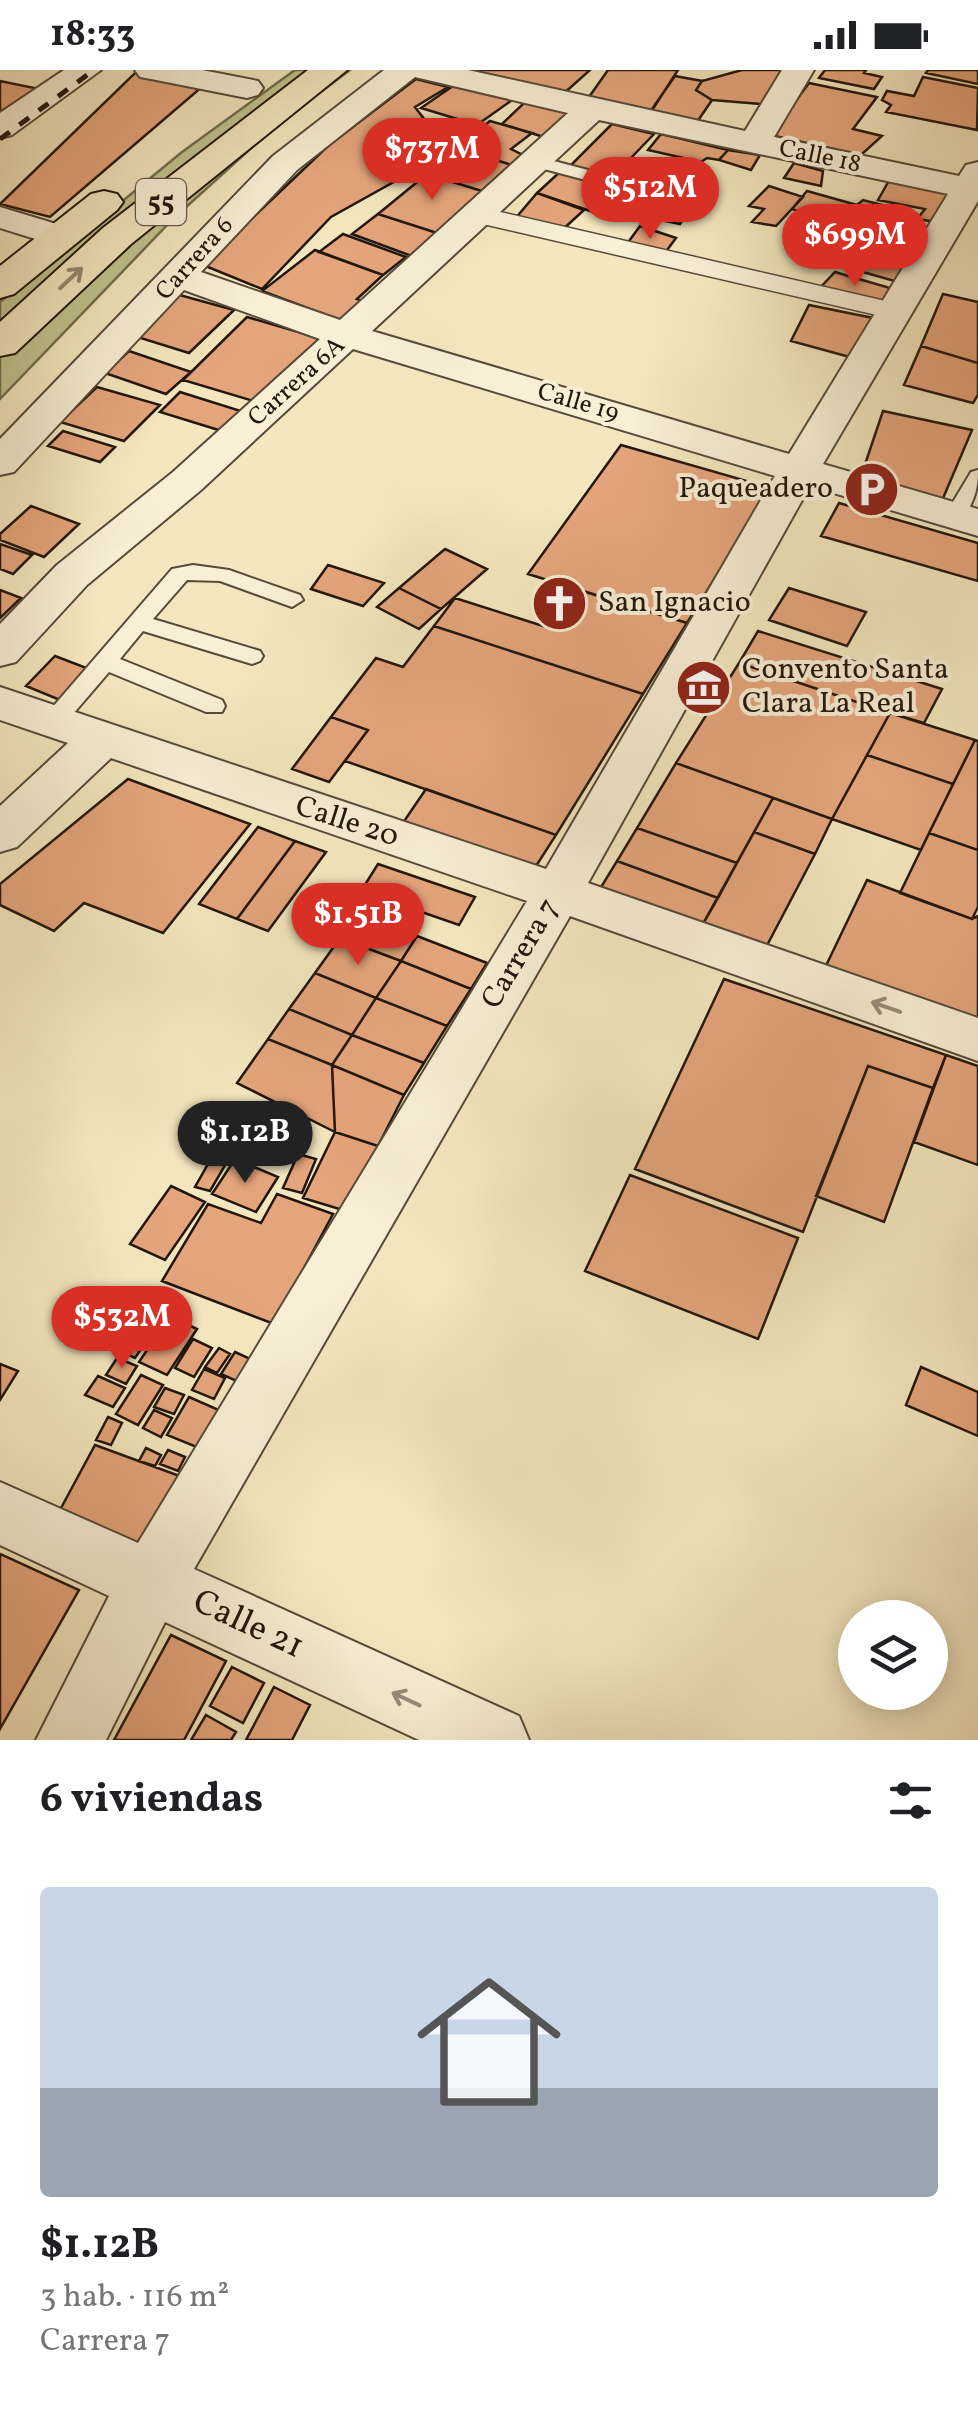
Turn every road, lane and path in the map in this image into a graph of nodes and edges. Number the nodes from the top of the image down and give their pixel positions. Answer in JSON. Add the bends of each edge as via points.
{"nodes":[{"id":1,"x":85,"y":70,"type":"edge"},
{"id":2,"x":151,"y":70,"type":"edge"},
{"id":3,"x":330,"y":70,"type":"edge"},
{"id":4,"x":404,"y":70,"type":"edge"},
{"id":5,"x":428,"y":70,"type":"edge"},
{"id":6,"x":798,"y":70,"type":"edge"},
{"id":7,"x":262,"y":79,"type":"edge"},
{"id":8,"x":592,"y":109,"type":"junction"},
{"id":9,"x":216,"y":113,"type":"dead end"},
{"id":10,"x":0,"y":128,"type":"edge"},
{"id":11,"x":754,"y":144,"type":"junction"},
{"id":12,"x":535,"y":161,"type":"junction"},
{"id":13,"x":138,"y":174,"type":"dead end"},
{"id":14,"x":976,"y":183,"type":"edge"},
{"id":15,"x":631,"y":186,"type":"dead end"},
{"id":16,"x":479,"y":214,"type":"junction"},
{"id":17,"x":0,"y":217,"type":"edge"},
{"id":18,"x":61,"y":236,"type":"junction"},
{"id":19,"x":181,"y":276,"type":"junction"},
{"id":20,"x":0,"y":286,"type":"edge"},
{"id":21,"x":894,"y":310,"type":"junction"},
{"id":22,"x":348,"y":336,"type":"junction"},
{"id":23,"x":0,"y":344,"type":"edge"},
{"id":24,"x":0,"y":463,"type":"edge"},
{"id":25,"x":800,"y":468,"type":"junction"},
{"id":26,"x":978,"y":476,"type":"edge"},
{"id":27,"x":966,"y":520,"type":"edge"},
{"id":28,"x":292,"y":600,"type":"dead end"},
{"id":29,"x":140,"y":623,"type":"junction"},
{"id":30,"x":0,"y":651,"type":"edge"},
{"id":31,"x":252,"y":656,"type":"dead end"},
{"id":32,"x":106,"y":662,"type":"junction"},
{"id":33,"x":0,"y":703,"type":"edge"},
{"id":34,"x":214,"y":706,"type":"dead end"},
{"id":35,"x":53,"y":722,"type":"junction"},
{"id":36,"x":101,"y":740,"type":"junction"},
{"id":37,"x":0,"y":834,"type":"edge"},
{"id":38,"x":558,"y":892,"type":"junction"},
{"id":39,"x":978,"y":1040,"type":"edge"},
{"id":40,"x":0,"y":1513,"type":"edge"},
{"id":41,"x":152,"y":1580,"type":"junction"},
{"id":42,"x":70,"y":1740,"type":"edge"},
{"id":43,"x":495,"y":1740,"type":"edge"}],
"edges":[{"from":1,"to":10,"type":"street"},
{"from":2,"to":7,"type":"street"},
{"from":23,"to":3,"type":"main road","number":"55","one_way":true,"via":[[117,236]]},
{"from":4,"to":19,"type":"street","name":"Carrera 6","via":[[285,164]]},
{"from":5,"to":8,"type":"street","name":"Calle 18"},
{"from":6,"to":11,"type":"street"},
{"from":7,"to":9,"type":"main road"},
{"from":8,"to":11,"type":"street","name":"Calle 18"},
{"from":8,"to":12,"type":"street","name":"Carrera 6A"},
{"from":11,"to":14,"type":"street","name":"Calle 18"},
{"from":12,"to":15,"type":"lane"},
{"from":12,"to":16,"type":"street","name":"Carrera 6A"},
{"from":13,"to":18,"type":"main road","number":"55"},
{"from":14,"to":21,"type":"street","name":"Carrera 7"},
{"from":16,"to":21,"type":"street"},
{"from":16,"to":22,"type":"street","name":"Carrera 6A"},
{"from":17,"to":18,"type":"street"},
{"from":18,"to":20,"type":"main road","number":"55"},
{"from":19,"to":22,"type":"street","name":"Calle 19"},
{"from":19,"to":24,"type":"street","name":"Carrera 6"},
{"from":21,"to":25,"type":"street","name":"Carrera 7"},
{"from":22,"to":25,"type":"street","name":"Calle 19"},
{"from":22,"to":30,"type":"street","name":"Carrera 6A","via":[[72,575]]},
{"from":25,"to":27,"type":"street","name":"Calle 19"},
{"from":25,"to":38,"type":"street","name":"Carrera 7"},
{"from":26,"to":27,"type":"lane"},
{"from":28,"to":29,"type":"lane","via":[[214,574],[186,572]]},
{"from":29,"to":31,"type":"lane"},
{"from":29,"to":32,"type":"lane"},
{"from":32,"to":34,"type":"lane"},
{"from":32,"to":35,"type":"lane"},
{"from":33,"to":35,"type":"street","name":"Calle 20"},
{"from":35,"to":36,"type":"street","name":"Calle 20"},
{"from":36,"to":37,"type":"street"},
{"from":36,"to":38,"type":"street","name":"Calle 20"},
{"from":39,"to":38,"type":"street","name":"Calle 20","one_way":true},
{"from":38,"to":41,"type":"street","name":"Carrera 7"},
{"from":40,"to":41,"type":"street","name":"Calle 21"},
{"from":41,"to":42,"type":"street","name":"Carrera 7"},
{"from":43,"to":41,"type":"street","name":"Calle 21","one_way":true}]}
